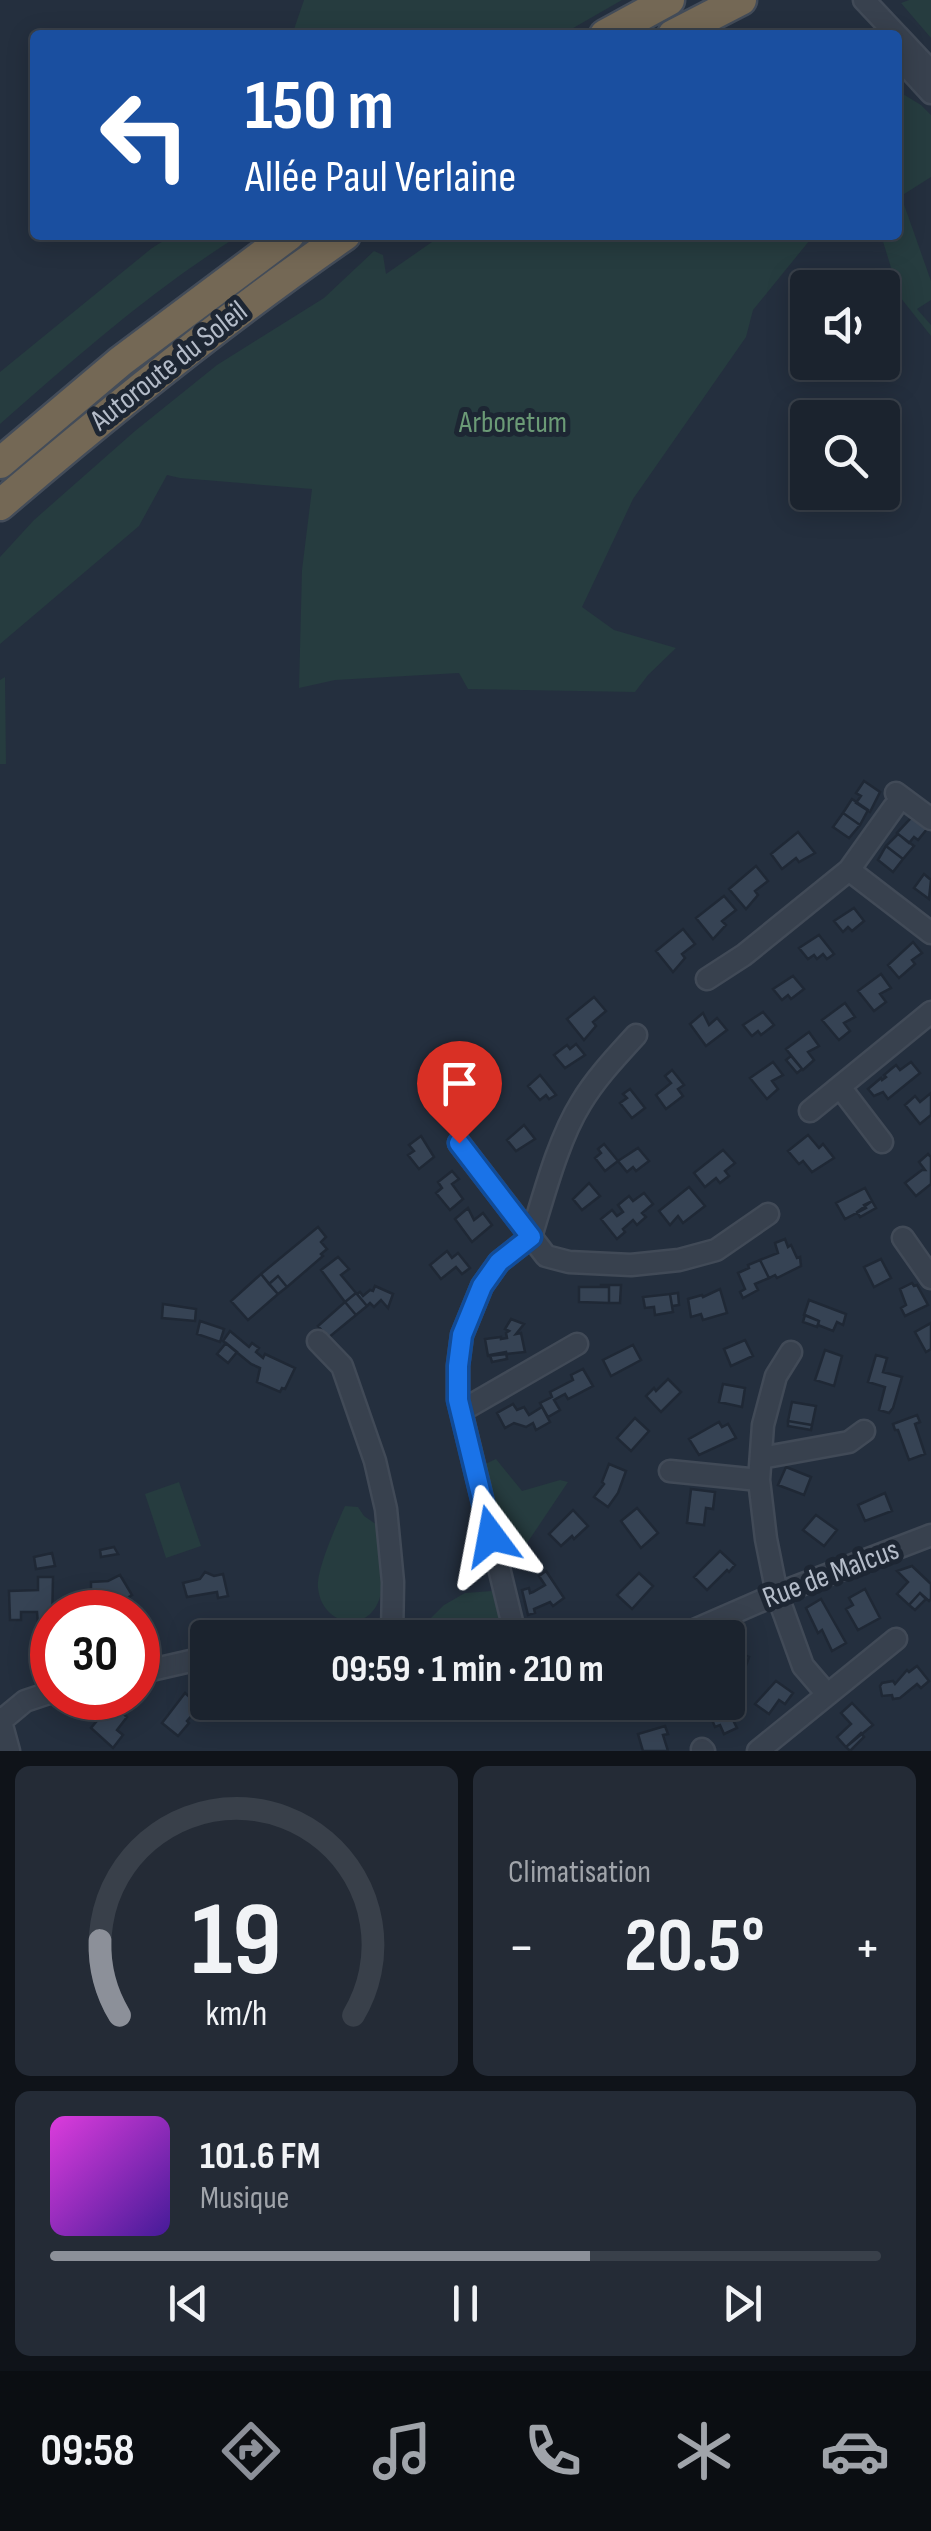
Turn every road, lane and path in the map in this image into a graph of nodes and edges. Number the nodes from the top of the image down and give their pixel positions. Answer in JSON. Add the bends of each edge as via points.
{"nodes":[{"id":1,"x":668,"y":0,"type":"edge"},
{"id":2,"x":742,"y":0,"type":"edge"},
{"id":3,"x":864,"y":0,"type":"edge"},
{"id":4,"x":614,"y":30,"type":"edge"},
{"id":5,"x":683,"y":30,"type":"edge"},
{"id":6,"x":884,"y":30,"type":"edge"},
{"id":7,"x":892,"y":30,"type":"edge"},
{"id":8,"x":902,"y":41,"type":"edge"},
{"id":9,"x":902,"y":57,"type":"edge"},
{"id":10,"x":931,"y":77,"type":"edge"},
{"id":11,"x":931,"y":93,"type":"edge"},
{"id":12,"x":282,"y":240,"type":"edge"},
{"id":13,"x":337,"y":240,"type":"edge"},
{"id":14,"x":0,"y":463,"type":"edge"},
{"id":15,"x":0,"y":505,"type":"edge"},
{"id":16,"x":931,"y":820,"type":"edge"},
{"id":17,"x":849,"y":870,"type":"junction"},
{"id":18,"x":930,"y":930,"type":"edge"},
{"id":19,"x":707,"y":979,"type":"dead end"},
{"id":20,"x":931,"y":1012,"type":"edge"},
{"id":21,"x":636,"y":1036,"type":"dead end"},
{"id":22,"x":840,"y":1087,"type":"junction"},
{"id":23,"x":810,"y":1111,"type":"dead end"},
{"id":24,"x":882,"y":1142,"type":"dead end"},
{"id":25,"x":459,"y":1143,"type":"dead end"},
{"id":26,"x":768,"y":1214,"type":"dead end"},
{"id":27,"x":531,"y":1237,"type":"junction"},
{"id":28,"x":903,"y":1238,"type":"dead end"},
{"id":29,"x":931,"y":1278,"type":"edge"},
{"id":30,"x":318,"y":1341,"type":"dead end"},
{"id":31,"x":577,"y":1344,"type":"dead end"},
{"id":32,"x":791,"y":1352,"type":"dead end"},
{"id":33,"x":462,"y":1410,"type":"junction"},
{"id":34,"x":864,"y":1431,"type":"dead end"},
{"id":35,"x":761,"y":1458,"type":"junction"},
{"id":36,"x":670,"y":1471,"type":"dead end"},
{"id":37,"x":759,"y":1480,"type":"junction"},
{"id":38,"x":931,"y":1535,"type":"edge"},
{"id":39,"x":777,"y":1594,"type":"junction"},
{"id":40,"x":392,"y":1620,"type":"edge"},
{"id":41,"x":512,"y":1620,"type":"edge"},
{"id":42,"x":717,"y":1620,"type":"edge"},
{"id":43,"x":896,"y":1639,"type":"dead end"},
{"id":44,"x":190,"y":1661,"type":"edge"},
{"id":45,"x":160,"y":1668,"type":"edge"},
{"id":46,"x":827,"y":1694,"type":"junction"},
{"id":47,"x":30,"y":1699,"type":"edge"},
{"id":48,"x":1,"y":1719,"type":"edge"},
{"id":49,"x":9,"y":1751,"type":"edge"},
{"id":50,"x":758,"y":1751,"type":"edge"}],
"edges":[{"from":1,"to":4,"type":"highway"},
{"from":2,"to":5,"type":"highway"},
{"from":3,"to":6,"type":"street"},
{"from":3,"to":7,"type":"street"},
{"from":8,"to":10,"type":"street"},
{"from":9,"to":11,"type":"street"},
{"from":12,"to":14,"type":"highway","name":"Autoroute du Soleil","via":[[121,361]]},
{"from":13,"to":15,"type":"highway","name":"Autoroute du Soleil","via":[[170,363]]},
{"from":16,"to":17,"type":"street","via":[[895,800]]},
{"from":17,"to":18,"type":"street"},
{"from":17,"to":19,"type":"street"},
{"from":20,"to":22,"type":"street"},
{"from":21,"to":27,"type":"street","via":[[578,1106]]},
{"from":22,"to":23,"type":"street"},
{"from":22,"to":24,"type":"street"},
{"from":25,"to":27,"type":"street"},
{"from":26,"to":27,"type":"street","via":[[716,1250],[631,1265],[546,1256]]},
{"from":27,"to":33,"type":"street","via":[[482,1286],[462,1335]]},
{"from":28,"to":29,"type":"street"},
{"from":30,"to":40,"type":"street","via":[[342,1366],[375,1460],[386,1509]]},
{"from":31,"to":33,"type":"street"},
{"from":32,"to":35,"type":"street","via":[[776,1376]]},
{"from":33,"to":41,"type":"street"},
{"from":34,"to":35,"type":"street","via":[[849,1442]]},
{"from":35,"to":37,"type":"street"},
{"from":36,"to":37,"type":"street"},
{"from":37,"to":39,"type":"street"},
{"from":38,"to":39,"type":"street","name":"Rue de Malcus"},
{"from":39,"to":42,"type":"street","name":"Rue de Malcus"},
{"from":39,"to":46,"type":"street","via":[[803,1666]]},
{"from":43,"to":46,"type":"street"},
{"from":44,"to":45,"type":"street"},
{"from":46,"to":50,"type":"street"},
{"from":47,"to":48,"type":"street"},
{"from":48,"to":49,"type":"street"}]}
